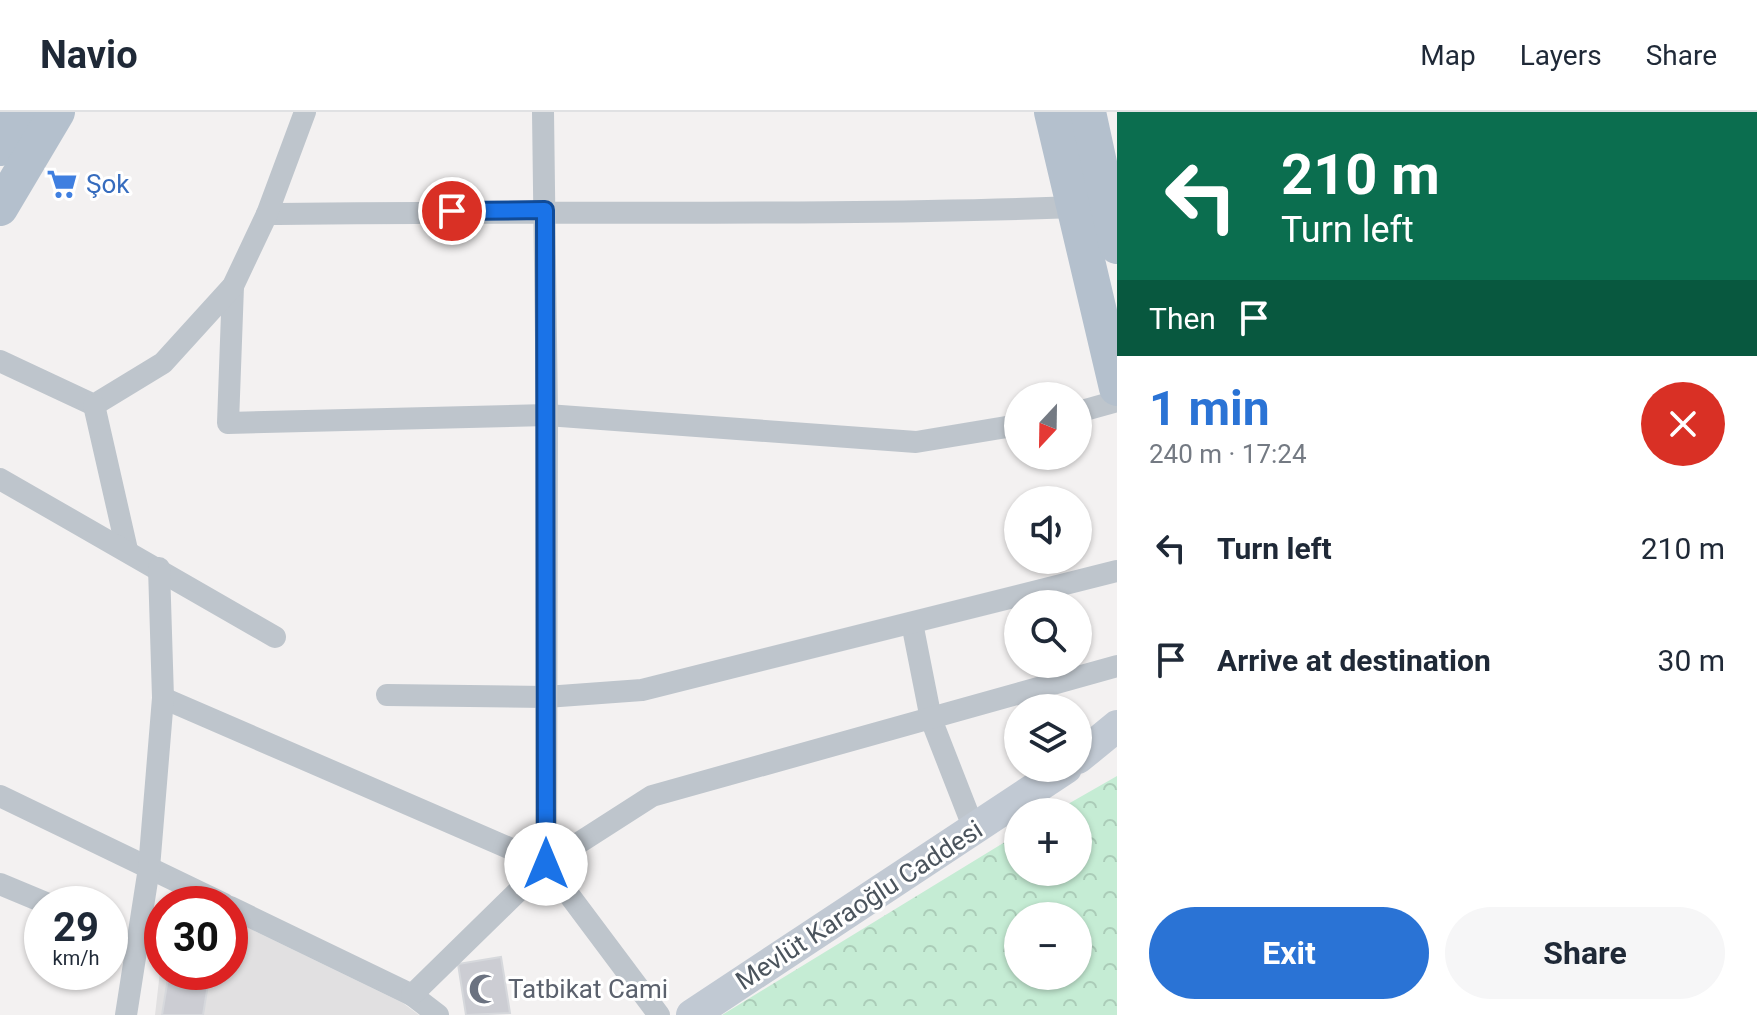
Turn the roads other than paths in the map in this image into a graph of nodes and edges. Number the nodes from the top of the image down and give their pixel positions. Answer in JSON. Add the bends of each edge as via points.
{"nodes":[{"id":1,"x":21,"y":112,"type":"edge"},
{"id":2,"x":57,"y":112,"type":"edge"},
{"id":3,"x":305,"y":112,"type":"edge"},
{"id":4,"x":543,"y":112,"type":"edge"},
{"id":5,"x":1052,"y":112,"type":"edge"},
{"id":6,"x":1088,"y":112,"type":"edge"},
{"id":7,"x":0,"y":148,"type":"edge"},
{"id":8,"x":1076,"y":207,"type":"junction"},
{"id":9,"x":0,"y":208,"type":"edge"},
{"id":10,"x":545,"y":210,"type":"junction"},
{"id":11,"x":267,"y":214,"type":"junction"},
{"id":12,"x":1117,"y":246,"type":"edge"},
{"id":13,"x":233,"y":286,"type":"junction"},
{"id":14,"x":0,"y":361,"type":"edge"},
{"id":15,"x":1117,"y":388,"type":"edge"},
{"id":16,"x":1117,"y":401,"type":"edge"},
{"id":17,"x":94,"y":405,"type":"junction"},
{"id":18,"x":1092,"y":408,"type":"edge"},
{"id":19,"x":547,"y":415,"type":"junction"},
{"id":20,"x":1004,"y":427,"type":"edge"},
{"id":21,"x":0,"y":479,"type":"edge"},
{"id":22,"x":127,"y":550,"type":"junction"},
{"id":23,"x":159,"y":568,"type":"junction"},
{"id":24,"x":1117,"y":571,"type":"edge"},
{"id":25,"x":912,"y":623,"type":"junction"},
{"id":26,"x":275,"y":637,"type":"dead end"},
{"id":27,"x":1117,"y":666,"type":"edge"},
{"id":28,"x":387,"y":695,"type":"dead end"},
{"id":29,"x":546,"y":697,"type":"junction"},
{"id":30,"x":163,"y":698,"type":"junction"},
{"id":31,"x":931,"y":719,"type":"junction"},
{"id":32,"x":1117,"y":726,"type":"edge"},
{"id":33,"x":1092,"y":747,"type":"edge"},
{"id":34,"x":1045,"y":782,"type":"edge"},
{"id":35,"x":0,"y":796,"type":"edge"},
{"id":36,"x":974,"y":829,"type":"junction"},
{"id":37,"x":546,"y":864,"type":"junction"},
{"id":38,"x":149,"y":868,"type":"junction"},
{"id":39,"x":0,"y":884,"type":"edge"},
{"id":40,"x":186,"y":886,"type":"edge"},
{"id":41,"x":24,"y":894,"type":"edge"},
{"id":42,"x":248,"y":916,"type":"edge"},
{"id":43,"x":412,"y":995,"type":"junction"},
{"id":44,"x":126,"y":1015,"type":"edge"},
{"id":45,"x":438,"y":1015,"type":"edge"},
{"id":46,"x":659,"y":1015,"type":"edge"},
{"id":47,"x":692,"y":1015,"type":"edge"}],
"edges":[{"from":1,"to":7,"type":"main road"},
{"from":2,"to":9,"type":"main road"},
{"from":3,"to":11,"type":"street"},
{"from":4,"to":10,"type":"street"},
{"from":5,"to":8,"type":"main road"},
{"from":6,"to":12,"type":"main road"},
{"from":8,"to":10,"type":"street","via":[[886,214]]},
{"from":8,"to":15,"type":"main road"},
{"from":10,"to":11,"type":"street"},
{"from":10,"to":19,"type":"street"},
{"from":11,"to":13,"type":"street"},
{"from":13,"to":17,"type":"street","via":[[163,363]]},
{"from":13,"to":19,"type":"street","via":[[228,423]]},
{"from":14,"to":17,"type":"street"},
{"from":16,"to":18,"type":"street"},
{"from":17,"to":22,"type":"street"},
{"from":19,"to":20,"type":"street","via":[[916,442]]},
{"from":19,"to":29,"type":"street"},
{"from":21,"to":22,"type":"street"},
{"from":22,"to":23,"type":"street"},
{"from":23,"to":26,"type":"street"},
{"from":23,"to":30,"type":"street"},
{"from":24,"to":25,"type":"street"},
{"from":25,"to":29,"type":"street","via":[[642,690]]},
{"from":25,"to":31,"type":"street"},
{"from":27,"to":31,"type":"street"},
{"from":28,"to":29,"type":"street"},
{"from":29,"to":37,"type":"street"},
{"from":30,"to":37,"type":"street"},
{"from":30,"to":38,"type":"street"},
{"from":31,"to":36,"type":"street"},
{"from":31,"to":37,"type":"street","via":[[652,796]]},
{"from":32,"to":33,"type":"main road"},
{"from":34,"to":36,"type":"main road","name":"Mevlüt Karaoğlu Caddesi"},
{"from":35,"to":38,"type":"street"},
{"from":36,"to":47,"type":"main road","name":"Mevlüt Karaoğlu Caddesi"},
{"from":37,"to":43,"type":"street"},
{"from":37,"to":46,"type":"street"},
{"from":38,"to":40,"type":"street"},
{"from":38,"to":44,"type":"street"},
{"from":39,"to":41,"type":"street"},
{"from":42,"to":43,"type":"street"},
{"from":43,"to":45,"type":"street"}]}
